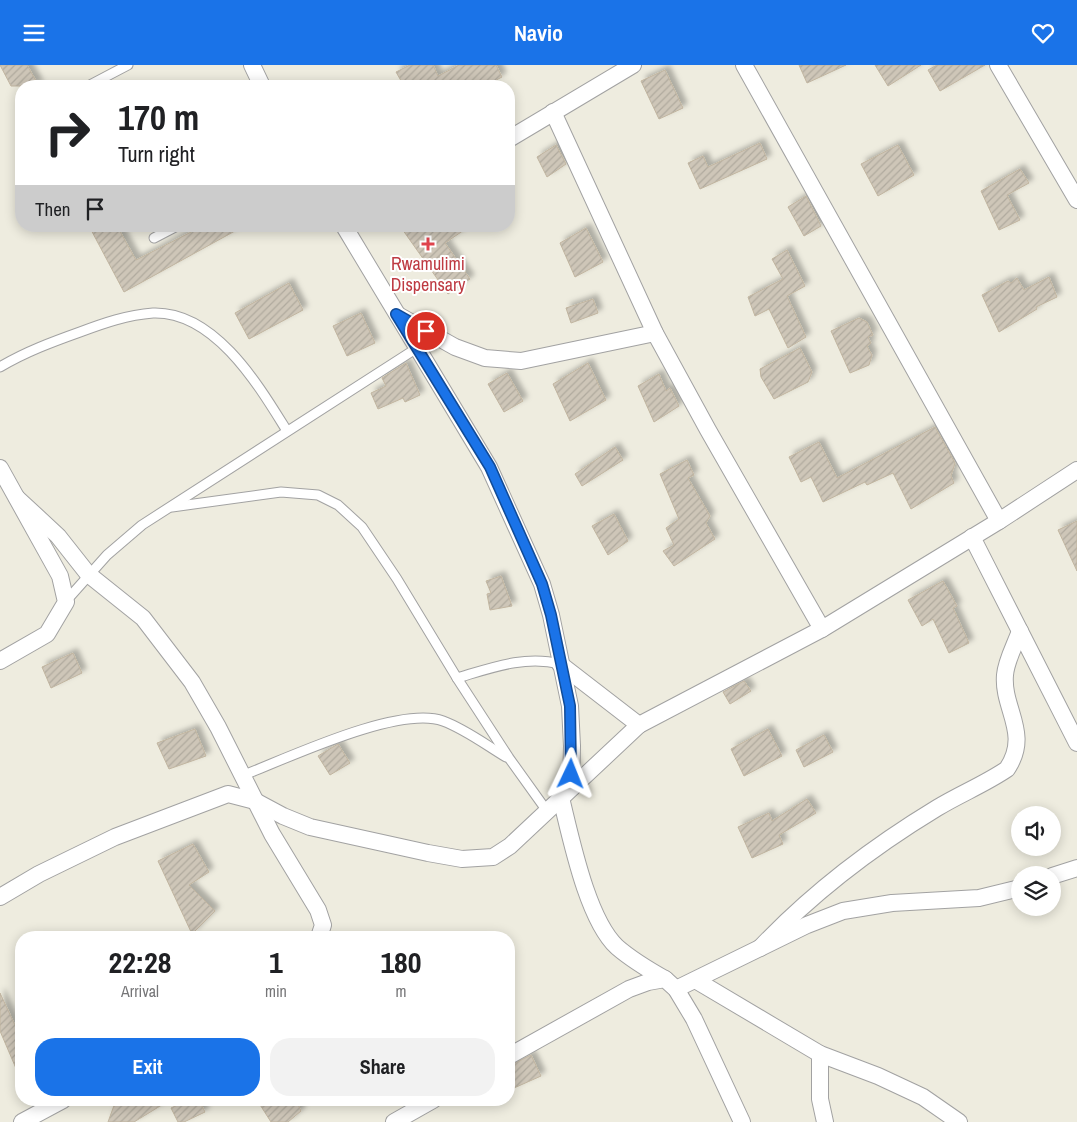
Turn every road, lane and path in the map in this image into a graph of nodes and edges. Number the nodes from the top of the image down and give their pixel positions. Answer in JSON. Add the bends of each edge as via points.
{"nodes":[{"id":1,"x":128,"y":65,"type":"edge"},
{"id":2,"x":252,"y":65,"type":"edge"},
{"id":3,"x":633,"y":65,"type":"edge"},
{"id":4,"x":744,"y":65,"type":"edge"},
{"id":5,"x":998,"y":65,"type":"edge"},
{"id":6,"x":99,"y":80,"type":"edge"},
{"id":7,"x":259,"y":80,"type":"edge"},
{"id":8,"x":553,"y":112,"type":"junction"},
{"id":9,"x":515,"y":135,"type":"edge"},
{"id":10,"x":1076,"y":197,"type":"edge"},
{"id":11,"x":164,"y":232,"type":"edge"},
{"id":12,"x":354,"y":232,"type":"edge"},
{"id":13,"x":154,"y":237,"type":"dead end"},
{"id":14,"x":396,"y":314,"type":"junction"},
{"id":15,"x":655,"y":333,"type":"junction"},
{"id":16,"x":416,"y":348,"type":"junction"},
{"id":17,"x":0,"y":367,"type":"edge"},
{"id":18,"x":287,"y":431,"type":"junction"},
{"id":19,"x":0,"y":468,"type":"edge"},
{"id":20,"x":1077,"y":470,"type":"edge"},
{"id":21,"x":18,"y":498,"type":"junction"},
{"id":22,"x":172,"y":507,"type":"junction"},
{"id":23,"x":999,"y":521,"type":"junction"},
{"id":24,"x":972,"y":537,"type":"junction"},
{"id":25,"x":88,"y":574,"type":"junction"},
{"id":26,"x":66,"y":602,"type":"junction"},
{"id":27,"x":822,"y":629,"type":"junction"},
{"id":28,"x":1020,"y":631,"type":"junction"},
{"id":29,"x":0,"y":661,"type":"edge"},
{"id":30,"x":560,"y":665,"type":"junction"},
{"id":31,"x":457,"y":678,"type":"junction"},
{"id":32,"x":639,"y":725,"type":"junction"},
{"id":33,"x":1077,"y":743,"type":"edge"},
{"id":34,"x":509,"y":758,"type":"junction"},
{"id":35,"x":244,"y":775,"type":"junction"},
{"id":36,"x":566,"y":793,"type":"junction"},
{"id":37,"x":255,"y":801,"type":"junction"},
{"id":38,"x":546,"y":811,"type":"junction"},
{"id":39,"x":1077,"y":868,"type":"edge"},
{"id":40,"x":1061,"y":873,"type":"edge"},
{"id":41,"x":1011,"y":890,"type":"edge"},
{"id":42,"x":0,"y":897,"type":"edge"},
{"id":43,"x":321,"y":931,"type":"edge"},
{"id":44,"x":760,"y":948,"type":"junction"},
{"id":45,"x":697,"y":981,"type":"junction"},
{"id":46,"x":671,"y":984,"type":"junction"},
{"id":47,"x":515,"y":1054,"type":"edge"},
{"id":48,"x":820,"y":1054,"type":"junction"},
{"id":49,"x":52,"y":1106,"type":"edge"},
{"id":50,"x":422,"y":1106,"type":"edge"},
{"id":51,"x":22,"y":1122,"type":"edge"},
{"id":52,"x":394,"y":1122,"type":"edge"},
{"id":53,"x":742,"y":1122,"type":"edge"},
{"id":54,"x":825,"y":1122,"type":"edge"},
{"id":55,"x":959,"y":1122,"type":"edge"}],
"edges":[{"from":1,"to":6,"type":"lane"},
{"from":2,"to":7,"type":"street"},
{"from":3,"to":8,"type":"street"},
{"from":4,"to":23,"type":"street"},
{"from":5,"to":10,"type":"street"},
{"from":8,"to":9,"type":"street"},
{"from":8,"to":15,"type":"street"},
{"from":11,"to":13,"type":"lane"},
{"from":12,"to":14,"type":"street"},
{"from":14,"to":15,"type":"street","via":[[456,347],[485,358],[521,361]]},
{"from":14,"to":16,"type":"street"},
{"from":15,"to":27,"type":"street"},
{"from":16,"to":18,"type":"lane"},
{"from":16,"to":30,"type":"street","via":[[490,467],[519,529],[549,607]]},
{"from":17,"to":18,"type":"lane","via":[[22,354],[113,319],[155,313],[182,318],[204,330],[230,351],[254,378]]},
{"from":18,"to":22,"type":"lane"},
{"from":19,"to":21,"type":"street"},
{"from":20,"to":23,"type":"street"},
{"from":21,"to":25,"type":"street","via":[[58,536]]},
{"from":21,"to":26,"type":"street","via":[[60,576]]},
{"from":22,"to":25,"type":"lane","via":[[131,534]]},
{"from":22,"to":31,"type":"lane","via":[[281,492],[318,495],[338,505],[362,527]]},
{"from":23,"to":24,"type":"street"},
{"from":24,"to":27,"type":"street"},
{"from":24,"to":28,"type":"street"},
{"from":25,"to":26,"type":"lane"},
{"from":25,"to":35,"type":"street","via":[[143,618],[164,644],[192,682]]},
{"from":26,"to":29,"type":"street","via":[[47,634]]},
{"from":27,"to":32,"type":"street"},
{"from":28,"to":33,"type":"street"},
{"from":28,"to":44,"type":"street","via":[[1005,675],[1016,726],[1014,758],[1007,769],[939,807],[843,871],[794,912]]},
{"from":30,"to":31,"type":"lane","via":[[520,661]]},
{"from":30,"to":32,"type":"street"},
{"from":30,"to":36,"type":"street","via":[[570,706],[572,746]]},
{"from":31,"to":34,"type":"lane"},
{"from":32,"to":36,"type":"street"},
{"from":34,"to":35,"type":"lane","via":[[442,721],[425,718],[392,722],[344,735]]},
{"from":34,"to":38,"type":"lane"},
{"from":35,"to":37,"type":"street"},
{"from":36,"to":38,"type":"street"},
{"from":36,"to":46,"type":"street","via":[[587,894],[602,925],[616,946]]},
{"from":37,"to":38,"type":"street","via":[[310,827],[462,859],[493,857],[510,846]]},
{"from":37,"to":42,"type":"street","via":[[228,794],[214,799],[115,837]]},
{"from":37,"to":43,"type":"street","via":[[318,911],[323,925]]},
{"from":39,"to":40,"type":"street"},
{"from":41,"to":44,"type":"street","via":[[979,899],[857,908],[806,925]]},
{"from":44,"to":45,"type":"street"},
{"from":45,"to":46,"type":"street"},
{"from":45,"to":48,"type":"street"},
{"from":46,"to":47,"type":"street","via":[[648,982],[629,989]]},
{"from":46,"to":53,"type":"street","via":[[694,1019]]},
{"from":48,"to":54,"type":"street","via":[[820,1099]]},
{"from":48,"to":55,"type":"street","via":[[923,1097]]},
{"from":49,"to":51,"type":"street"},
{"from":50,"to":52,"type":"street"}]}
